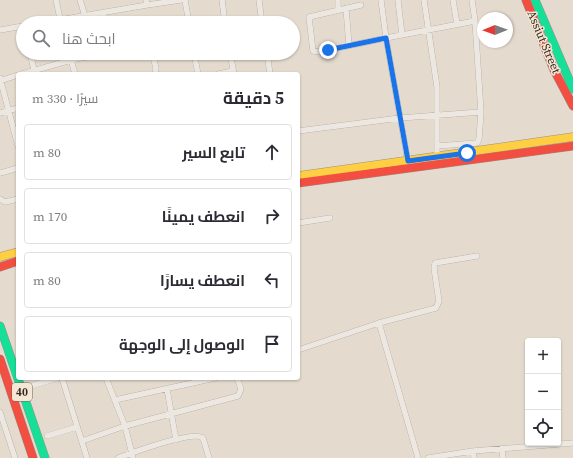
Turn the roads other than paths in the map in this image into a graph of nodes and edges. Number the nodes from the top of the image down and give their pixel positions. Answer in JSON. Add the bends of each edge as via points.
{"nodes":[{"id":1,"x":56,"y":0,"type":"edge"},
{"id":2,"x":80,"y":0,"type":"edge"},
{"id":3,"x":181,"y":0,"type":"edge"},
{"id":4,"x":185,"y":0,"type":"edge"},
{"id":5,"x":222,"y":0,"type":"edge"},
{"id":6,"x":259,"y":0,"type":"edge"},
{"id":7,"x":338,"y":0,"type":"edge"},
{"id":8,"x":381,"y":0,"type":"edge"},
{"id":9,"x":398,"y":0,"type":"edge"},
{"id":10,"x":424,"y":0,"type":"edge"},
{"id":11,"x":453,"y":0,"type":"edge"},
{"id":12,"x":472,"y":0,"type":"edge"},
{"id":13,"x":526,"y":0,"type":"edge"},
{"id":14,"x":535,"y":0,"type":"edge"},
{"id":15,"x":146,"y":2,"type":"edge"},
{"id":16,"x":361,"y":5,"type":"dead end"},
{"id":17,"x":346,"y":8,"type":"junction"},
{"id":18,"x":338,"y":10,"type":"junction"},
{"id":19,"x":104,"y":13,"type":"junction"},
{"id":20,"x":60,"y":16,"type":"edge"},
{"id":21,"x":85,"y":16,"type":"joint"},
{"id":22,"x":104,"y":16,"type":"edge"},
{"id":23,"x":188,"y":16,"type":"edge"},
{"id":24,"x":224,"y":16,"type":"edge"},
{"id":25,"x":261,"y":16,"type":"edge"},
{"id":26,"x":475,"y":21,"type":"junction"},
{"id":27,"x":457,"y":24,"type":"junction"},
{"id":28,"x":16,"y":27,"type":"edge"},
{"id":29,"x":0,"y":30,"type":"edge"},
{"id":30,"x":428,"y":30,"type":"junction"},
{"id":31,"x":402,"y":35,"type":"junction"},
{"id":32,"x":386,"y":38,"type":"junction"},
{"id":33,"x":349,"y":45,"type":"junction"},
{"id":34,"x":32,"y":60,"type":"edge"},
{"id":35,"x":71,"y":60,"type":"joint"},
{"id":36,"x":154,"y":60,"type":"edge"},
{"id":37,"x":195,"y":60,"type":"edge"},
{"id":38,"x":231,"y":60,"type":"edge"},
{"id":39,"x":268,"y":60,"type":"edge"},
{"id":40,"x":35,"y":72,"type":"edge"},
{"id":41,"x":74,"y":72,"type":"edge"},
{"id":42,"x":156,"y":72,"type":"edge"},
{"id":43,"x":198,"y":72,"type":"edge"},
{"id":44,"x":234,"y":72,"type":"edge"},
{"id":45,"x":270,"y":72,"type":"edge"},
{"id":46,"x":16,"y":76,"type":"edge"},
{"id":47,"x":0,"y":80,"type":"edge"},
{"id":48,"x":573,"y":89,"type":"edge"},
{"id":49,"x":573,"y":106,"type":"edge"},
{"id":50,"x":16,"y":109,"type":"edge"},
{"id":51,"x":9,"y":111,"type":"junction"},
{"id":52,"x":480,"y":112,"type":"junction"},
{"id":53,"x":0,"y":113,"type":"edge"},
{"id":54,"x":438,"y":115,"type":"junction"},
{"id":55,"x":400,"y":118,"type":"junction"},
{"id":56,"x":300,"y":131,"type":"edge"},
{"id":57,"x":573,"y":137,"type":"edge"},
{"id":58,"x":16,"y":138,"type":"edge"},
{"id":59,"x":437,"y":146,"type":"junction"},
{"id":60,"x":573,"y":146,"type":"edge"},
{"id":61,"x":437,"y":157,"type":"junction"},
{"id":62,"x":408,"y":164,"type":"junction"},
{"id":63,"x":16,"y":169,"type":"edge"},
{"id":64,"x":0,"y":173,"type":"edge"},
{"id":65,"x":300,"y":176,"type":"edge"},
{"id":66,"x":300,"y":183,"type":"edge"},
{"id":67,"x":0,"y":199,"type":"edge"},
{"id":68,"x":16,"y":199,"type":"edge"},
{"id":69,"x":330,"y":218,"type":"dead end"},
{"id":70,"x":300,"y":223,"type":"edge"},
{"id":71,"x":16,"y":253,"type":"edge"},
{"id":72,"x":478,"y":256,"type":"dead end"},
{"id":73,"x":0,"y":257,"type":"edge"},
{"id":74,"x":16,"y":262,"type":"edge"},
{"id":75,"x":0,"y":267,"type":"edge"},
{"id":76,"x":379,"y":323,"type":"junction"},
{"id":77,"x":0,"y":326,"type":"edge"},
{"id":78,"x":300,"y":349,"type":"edge"},
{"id":79,"x":0,"y":359,"type":"edge"},
{"id":80,"x":16,"y":374,"type":"edge"},
{"id":81,"x":18,"y":380,"type":"edge"},
{"id":82,"x":50,"y":380,"type":"edge"},
{"id":83,"x":63,"y":380,"type":"edge"},
{"id":84,"x":107,"y":380,"type":"edge"},
{"id":85,"x":206,"y":380,"type":"edge"},
{"id":86,"x":238,"y":380,"type":"edge"},
{"id":87,"x":21,"y":389,"type":"junction"},
{"id":88,"x":167,"y":389,"type":"junction"},
{"id":89,"x":115,"y":400,"type":"junction"},
{"id":90,"x":0,"y":412,"type":"edge"},
{"id":91,"x":171,"y":414,"type":"junction"},
{"id":92,"x":125,"y":426,"type":"junction"},
{"id":93,"x":77,"y":427,"type":"junction"},
{"id":94,"x":48,"y":436,"type":"dead end"},
{"id":95,"x":176,"y":440,"type":"junction"},
{"id":96,"x":82,"y":441,"type":"junction"},
{"id":97,"x":573,"y":443,"type":"edge"},
{"id":98,"x":502,"y":448,"type":"junction"},
{"id":99,"x":473,"y":451,"type":"junction"},
{"id":100,"x":132,"y":456,"type":"edge"},
{"id":101,"x":441,"y":457,"type":"edge"},
{"id":102,"x":15,"y":458,"type":"edge"},
{"id":103,"x":33,"y":458,"type":"edge"},
{"id":104,"x":45,"y":458,"type":"edge"},
{"id":105,"x":86,"y":458,"type":"edge"},
{"id":106,"x":118,"y":458,"type":"edge"},
{"id":107,"x":208,"y":458,"type":"edge"},
{"id":108,"x":418,"y":458,"type":"edge"},
{"id":109,"x":428,"y":458,"type":"edge"},
{"id":110,"x":474,"y":458,"type":"edge"},
{"id":111,"x":503,"y":458,"type":"edge"}],
"edges":[{"from":1,"to":20,"type":"street"},
{"from":2,"to":21,"type":"street"},
{"from":3,"to":15,"type":"street"},
{"from":4,"to":23,"type":"street"},
{"from":5,"to":24,"type":"street"},
{"from":6,"to":25,"type":"street"},
{"from":7,"to":18,"type":"street"},
{"from":8,"to":32,"type":"street"},
{"from":9,"to":31,"type":"street"},
{"from":10,"to":30,"type":"street"},
{"from":11,"to":27,"type":"street"},
{"from":12,"to":26,"type":"street"},
{"from":13,"to":49,"type":"main road","name":"Assiut Street","via":[[554,70]]},
{"from":14,"to":48,"type":"main road","name":"Assiut Street"},
{"from":15,"to":19,"type":"street"},
{"from":16,"to":17,"type":"street"},
{"from":17,"to":18,"type":"street"},
{"from":17,"to":33,"type":"street"},
{"from":18,"to":33,"type":"street","via":[[309,17],[312,50],[315,52]]},
{"from":19,"to":21,"type":"street"},
{"from":19,"to":22,"type":"street"},
{"from":26,"to":27,"type":"street"},
{"from":26,"to":52,"type":"street"},
{"from":27,"to":30,"type":"street"},
{"from":28,"to":29,"type":"street"},
{"from":30,"to":31,"type":"street"},
{"from":30,"to":54,"type":"street","via":[[438,87]]},
{"from":31,"to":32,"type":"street"},
{"from":32,"to":33,"type":"street"},
{"from":32,"to":55,"type":"street"},
{"from":34,"to":40,"type":"street"},
{"from":35,"to":40,"type":"street"},
{"from":35,"to":41,"type":"street"},
{"from":36,"to":42,"type":"street"},
{"from":37,"to":43,"type":"street"},
{"from":38,"to":44,"type":"street"},
{"from":39,"to":45,"type":"street"},
{"from":46,"to":47,"type":"street"},
{"from":47,"to":51,"type":"street"},
{"from":50,"to":51,"type":"street"},
{"from":51,"to":53,"type":"street"},
{"from":51,"to":58,"type":"street"},
{"from":52,"to":54,"type":"street"},
{"from":52,"to":59,"type":"street","via":[[477,143]]},
{"from":54,"to":55,"type":"street"},
{"from":54,"to":59,"type":"street"},
{"from":55,"to":56,"type":"street"},
{"from":55,"to":62,"type":"street"},
{"from":57,"to":61,"type":"main road"},
{"from":59,"to":61,"type":"street"},
{"from":60,"to":62,"type":"main road"},
{"from":61,"to":62,"type":"main road"},
{"from":62,"to":65,"type":"main road"},
{"from":62,"to":66,"type":"main road"},
{"from":63,"to":64,"type":"street"},
{"from":67,"to":68,"type":"street","via":[[5,202]]},
{"from":69,"to":70,"type":"street"},
{"from":71,"to":73,"type":"main road"},
{"from":72,"to":76,"type":"street","via":[[435,264],[439,301],[436,308]]},
{"from":74,"to":75,"type":"main road"},
{"from":76,"to":78,"type":"street"},
{"from":76,"to":108,"type":"street"},
{"from":77,"to":80,"type":"main road","number":"40"},
{"from":79,"to":103,"type":"main road","number":"40"},
{"from":81,"to":87,"type":"main road","number":"40"},
{"from":82,"to":87,"type":"street"},
{"from":83,"to":93,"type":"street"},
{"from":84,"to":89,"type":"street"},
{"from":85,"to":88,"type":"street"},
{"from":86,"to":91,"type":"street","via":[[241,389],[238,396]]},
{"from":87,"to":104,"type":"main road","number":"40"},
{"from":88,"to":89,"type":"street"},
{"from":88,"to":91,"type":"street"},
{"from":89,"to":92,"type":"street"},
{"from":90,"to":102,"type":"street"},
{"from":91,"to":92,"type":"street"},
{"from":91,"to":95,"type":"street"},
{"from":92,"to":96,"type":"street"},
{"from":92,"to":100,"type":"street"},
{"from":93,"to":94,"type":"street"},
{"from":93,"to":96,"type":"street"},
{"from":95,"to":100,"type":"street"},
{"from":95,"to":107,"type":"street","via":[[201,436]]},
{"from":96,"to":105,"type":"street"},
{"from":97,"to":98,"type":"street"},
{"from":98,"to":99,"type":"street"},
{"from":98,"to":111,"type":"street"},
{"from":99,"to":101,"type":"street"},
{"from":99,"to":110,"type":"street"},
{"from":100,"to":106,"type":"street"},
{"from":101,"to":109,"type":"street"}]}
